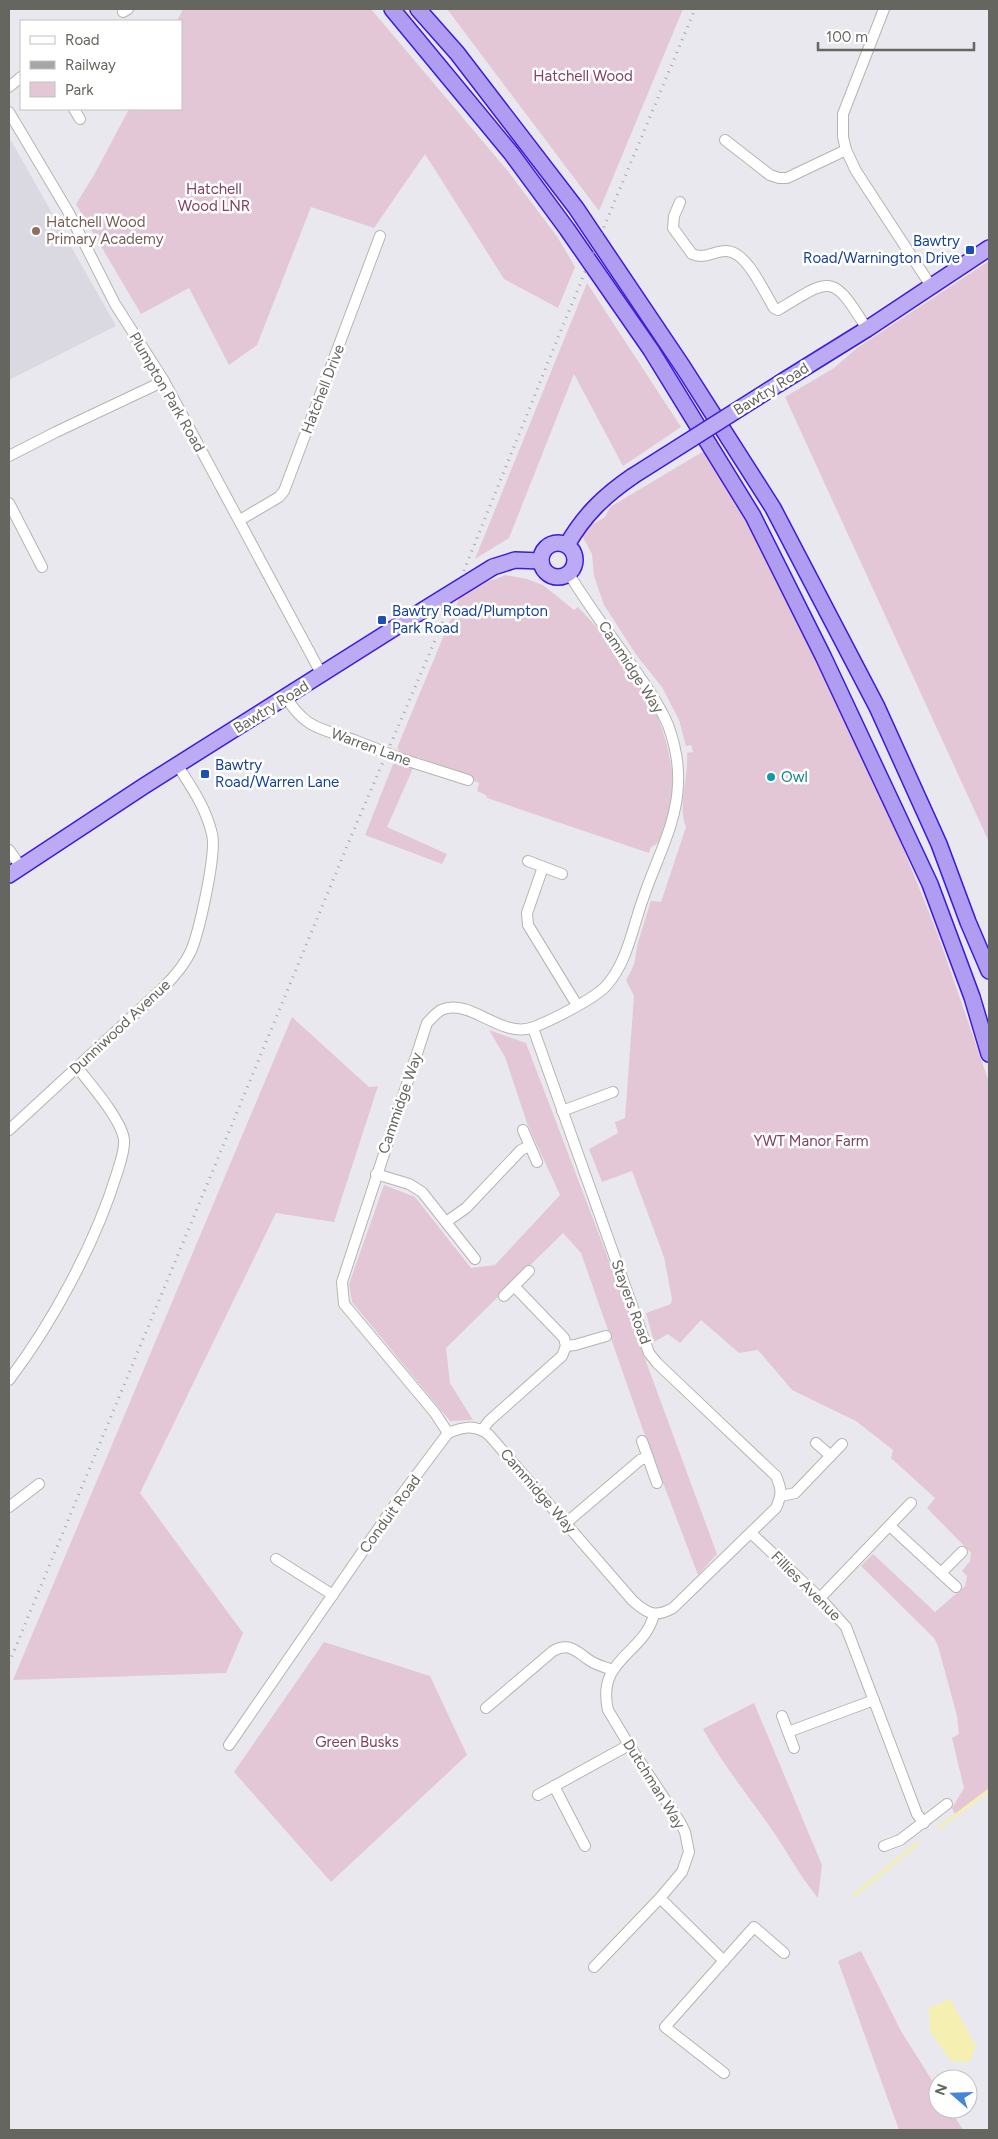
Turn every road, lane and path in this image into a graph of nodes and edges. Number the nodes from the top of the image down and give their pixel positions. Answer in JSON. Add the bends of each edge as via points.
{"nodes":[{"id":1,"x":392,"y":9,"type":"edge"},
{"id":2,"x":418,"y":9,"type":"edge"},
{"id":3,"x":884,"y":9,"type":"edge"},
{"id":4,"x":20,"y":78,"type":"edge"},
{"id":5,"x":9,"y":87,"type":"edge"},
{"id":6,"x":75,"y":110,"type":"edge"},
{"id":7,"x":9,"y":112,"type":"edge"},
{"id":8,"x":80,"y":119,"type":"dead end"},
{"id":9,"x":725,"y":140,"type":"dead end"},
{"id":10,"x":846,"y":150,"type":"junction"},
{"id":11,"x":680,"y":202,"type":"dead end"},
{"id":12,"x":380,"y":236,"type":"dead end"},
{"id":13,"x":989,"y":248,"type":"edge"},
{"id":14,"x":930,"y":286,"type":"junction"},
{"id":15,"x":868,"y":329,"type":"junction"},
{"id":16,"x":164,"y":381,"type":"junction"},
{"id":17,"x":9,"y":456,"type":"edge"},
{"id":18,"x":9,"y":502,"type":"edge"},
{"id":19,"x":240,"y":520,"type":"junction"},
{"id":20,"x":567,"y":545,"type":"junction"},
{"id":21,"x":541,"y":561,"type":"junction"},
{"id":22,"x":42,"y":567,"type":"dead end"},
{"id":23,"x":569,"y":574,"type":"junction"},
{"id":24,"x":322,"y":675,"type":"junction"},
{"id":25,"x":286,"y":696,"type":"junction"},
{"id":26,"x":178,"y":766,"type":"junction"},
{"id":27,"x":468,"y":780,"type":"dead end"},
{"id":28,"x":9,"y":850,"type":"edge"},
{"id":29,"x":528,"y":861,"type":"dead end"},
{"id":30,"x":542,"y":867,"type":"junction"},
{"id":31,"x":15,"y":871,"type":"edge"},
{"id":32,"x":562,"y":874,"type":"dead end"},
{"id":33,"x":989,"y":971,"type":"edge"},
{"id":34,"x":577,"y":1005,"type":"junction"},
{"id":35,"x":533,"y":1028,"type":"junction"},
{"id":36,"x":989,"y":1054,"type":"edge"},
{"id":37,"x":77,"y":1067,"type":"junction"},
{"id":38,"x":614,"y":1092,"type":"dead end"},
{"id":39,"x":562,"y":1111,"type":"junction"},
{"id":40,"x":9,"y":1130,"type":"edge"},
{"id":41,"x":523,"y":1130,"type":"dead end"},
{"id":42,"x":530,"y":1146,"type":"junction"},
{"id":43,"x":537,"y":1162,"type":"dead end"},
{"id":44,"x":376,"y":1174,"type":"junction"},
{"id":45,"x":446,"y":1222,"type":"junction"},
{"id":46,"x":475,"y":1259,"type":"dead end"},
{"id":47,"x":529,"y":1271,"type":"dead end"},
{"id":48,"x":514,"y":1286,"type":"junction"},
{"id":49,"x":504,"y":1296,"type":"dead end"},
{"id":50,"x":606,"y":1336,"type":"dead end"},
{"id":51,"x":566,"y":1346,"type":"junction"},
{"id":52,"x":9,"y":1380,"type":"edge"},
{"id":53,"x":482,"y":1430,"type":"junction"},
{"id":54,"x":448,"y":1433,"type":"junction"},
{"id":55,"x":642,"y":1441,"type":"dead end"},
{"id":56,"x":816,"y":1443,"type":"dead end"},
{"id":57,"x":842,"y":1444,"type":"dead end"},
{"id":58,"x":831,"y":1456,"type":"junction"},
{"id":59,"x":648,"y":1457,"type":"junction"},
{"id":60,"x":658,"y":1483,"type":"dead end"},
{"id":61,"x":39,"y":1484,"type":"dead end"},
{"id":62,"x":781,"y":1496,"type":"junction"},
{"id":63,"x":911,"y":1503,"type":"dead end"},
{"id":64,"x":9,"y":1507,"type":"edge"},
{"id":65,"x":566,"y":1523,"type":"junction"},
{"id":66,"x":890,"y":1526,"type":"junction"},
{"id":67,"x":751,"y":1532,"type":"junction"},
{"id":68,"x":962,"y":1552,"type":"dead end"},
{"id":69,"x":276,"y":1559,"type":"dead end"},
{"id":70,"x":942,"y":1572,"type":"junction"},
{"id":71,"x":956,"y":1587,"type":"dead end"},
{"id":72,"x":333,"y":1595,"type":"junction"},
{"id":73,"x":820,"y":1598,"type":"junction"},
{"id":74,"x":654,"y":1614,"type":"junction"},
{"id":75,"x":612,"y":1670,"type":"junction"},
{"id":76,"x":874,"y":1700,"type":"junction"},
{"id":77,"x":486,"y":1708,"type":"dead end"},
{"id":78,"x":782,"y":1716,"type":"dead end"},
{"id":79,"x":788,"y":1732,"type":"junction"},
{"id":80,"x":229,"y":1745,"type":"dead end"},
{"id":81,"x":629,"y":1745,"type":"junction"},
{"id":82,"x":794,"y":1748,"type":"dead end"},
{"id":83,"x":554,"y":1786,"type":"junction"},
{"id":84,"x":538,"y":1796,"type":"dead end"},
{"id":85,"x":946,"y":1804,"type":"dead end"},
{"id":86,"x":924,"y":1824,"type":"junction"},
{"id":87,"x":585,"y":1846,"type":"dead end"},
{"id":88,"x":884,"y":1846,"type":"dead end"},
{"id":89,"x":660,"y":1898,"type":"junction"},
{"id":90,"x":784,"y":1953,"type":"dead end"},
{"id":91,"x":724,"y":1961,"type":"junction"},
{"id":92,"x":594,"y":1967,"type":"dead end"},
{"id":93,"x":724,"y":2073,"type":"dead end"}],
"edges":[{"from":1,"to":36,"type":"highway","via":[[511,154],[567,230],[651,350],[753,516],[824,656],[930,884],[972,997]]},
{"from":2,"to":33,"type":"highway","via":[[457,53],[576,208],[773,508],[877,707],[939,844]]},
{"from":3,"to":10,"type":"street","via":[[843,114]]},
{"from":4,"to":5,"type":"street"},
{"from":6,"to":8,"type":"street"},
{"from":7,"to":16,"type":"street","name":"Plumpton Park Road","via":[[66,208],[115,304]]},
{"from":9,"to":10,"type":"street","via":[[778,178],[787,178]]},
{"from":10,"to":14,"type":"street","via":[[856,171]]},
{"from":11,"to":15,"type":"street","via":[[673,228],[692,254],[702,256],[726,250],[739,255],[778,310],[814,288],[826,285],[840,289]]},
{"from":12,"to":19,"type":"street","name":"Hatchell Drive","via":[[284,490],[279,497]]},
{"from":13,"to":14,"type":"highway","name":"Bawtry Road"},
{"from":14,"to":15,"type":"highway","name":"Bawtry Road"},
{"from":15,"to":20,"type":"highway","name":"Bawtry Road","bridge":true,"via":[[610,492],[590,510]]},
{"from":16,"to":17,"type":"street"},
{"from":16,"to":19,"type":"street","name":"Plumpton Park Road"},
{"from":18,"to":22,"type":"street"},
{"from":19,"to":24,"type":"street","name":"Plumpton Park Road"},
{"from":20,"to":21,"type":"highway","via":[[549,545]]},
{"from":20,"to":23,"type":"highway","via":[[576,559]]},
{"from":21,"to":23,"type":"highway","via":[[551,576],[558,578]]},
{"from":21,"to":24,"type":"highway","name":"Bawtry Road","bridge":true,"via":[[514,560],[493,566]]},
{"from":23,"to":34,"type":"street","name":"Cammidge Way","via":[[649,690],[668,724],[678,757],[674,808],[621,964],[604,988]]},
{"from":24,"to":25,"type":"highway","name":"Bawtry Road"},
{"from":25,"to":26,"type":"highway","name":"Bawtry Road"},
{"from":25,"to":27,"type":"street","name":"Warren Lane","bridge":true,"via":[[308,724]]},
{"from":26,"to":31,"type":"highway","name":"Bawtry Road"},
{"from":26,"to":37,"type":"street","name":"Dunniwood Avenue","via":[[206,812],[213,837],[200,923],[191,951],[163,988]]},
{"from":28,"to":31,"type":"street"},
{"from":29,"to":30,"type":"street"},
{"from":30,"to":32,"type":"street"},
{"from":30,"to":34,"type":"street","via":[[527,913],[528,925]]},
{"from":34,"to":35,"type":"street","name":"Cammidge Way"},
{"from":35,"to":39,"type":"street","name":"Stayers Road"},
{"from":35,"to":44,"type":"street","name":"Cammidge Way","via":[[506,1028],[452,1007],[439,1011],[427,1023]]},
{"from":37,"to":40,"type":"street","name":"Dunniwood Avenue"},
{"from":37,"to":52,"type":"street","via":[[122,1128],[122,1154],[111,1191],[81,1263],[26,1358]]},
{"from":38,"to":39,"type":"street"},
{"from":39,"to":62,"type":"street","name":"Stayers Road","via":[[649,1353],[776,1476]]},
{"from":41,"to":42,"type":"street"},
{"from":42,"to":43,"type":"street"},
{"from":42,"to":45,"type":"street","via":[[521,1150],[466,1208]]},
{"from":44,"to":45,"type":"street","via":[[422,1192]]},
{"from":44,"to":54,"type":"street","name":"Cammidge Way","via":[[342,1282],[344,1304]]},
{"from":45,"to":46,"type":"street"},
{"from":47,"to":48,"type":"street"},
{"from":48,"to":49,"type":"street"},
{"from":48,"to":51,"type":"street","via":[[564,1338]]},
{"from":50,"to":51,"type":"street"},
{"from":51,"to":53,"type":"street","via":[[562,1356]]},
{"from":53,"to":54,"type":"street","via":[[467,1427]]},
{"from":53,"to":65,"type":"street","name":"Cammidge Way"},
{"from":54,"to":72,"type":"street","name":"Conduit Road"},
{"from":55,"to":59,"type":"street"},
{"from":56,"to":58,"type":"street"},
{"from":57,"to":58,"type":"street"},
{"from":58,"to":62,"type":"street","via":[[795,1493]]},
{"from":59,"to":60,"type":"street"},
{"from":59,"to":65,"type":"street","via":[[640,1460]]},
{"from":61,"to":64,"type":"street"},
{"from":62,"to":67,"type":"street","via":[[776,1508]]},
{"from":63,"to":66,"type":"street"},
{"from":65,"to":74,"type":"street","name":"Cammidge Way","via":[[633,1601]]},
{"from":66,"to":70,"type":"street"},
{"from":66,"to":73,"type":"street"},
{"from":67,"to":73,"type":"street","name":"Fillies Avenue"},
{"from":67,"to":74,"type":"street","via":[[673,1608],[663,1614]]},
{"from":68,"to":70,"type":"street"},
{"from":69,"to":72,"type":"street"},
{"from":70,"to":71,"type":"street"},
{"from":72,"to":80,"type":"street","name":"Conduit Road"},
{"from":73,"to":76,"type":"street","name":"Fillies Avenue","via":[[846,1627]]},
{"from":74,"to":75,"type":"street","name":"Dutchman Way","via":[[646,1634]]},
{"from":75,"to":77,"type":"street","via":[[568,1646],[560,1647]]},
{"from":75,"to":81,"type":"street","name":"Dutchman Way","via":[[606,1691],[608,1710]]},
{"from":76,"to":79,"type":"street"},
{"from":76,"to":86,"type":"street","name":"Fillies Avenue","via":[[917,1814]]},
{"from":78,"to":79,"type":"street"},
{"from":79,"to":82,"type":"street"},
{"from":81,"to":83,"type":"street"},
{"from":81,"to":89,"type":"street","name":"Dutchman Way","via":[[680,1822],[688,1842],[689,1852],[682,1872]]},
{"from":83,"to":84,"type":"street"},
{"from":83,"to":87,"type":"street"},
{"from":85,"to":86,"type":"street"},
{"from":86,"to":88,"type":"street"},
{"from":89,"to":91,"type":"street"},
{"from":89,"to":92,"type":"street","name":"Dutchman Way"},
{"from":90,"to":91,"type":"street","via":[[754,1927]]},
{"from":91,"to":93,"type":"street","via":[[666,2027]]}]}
